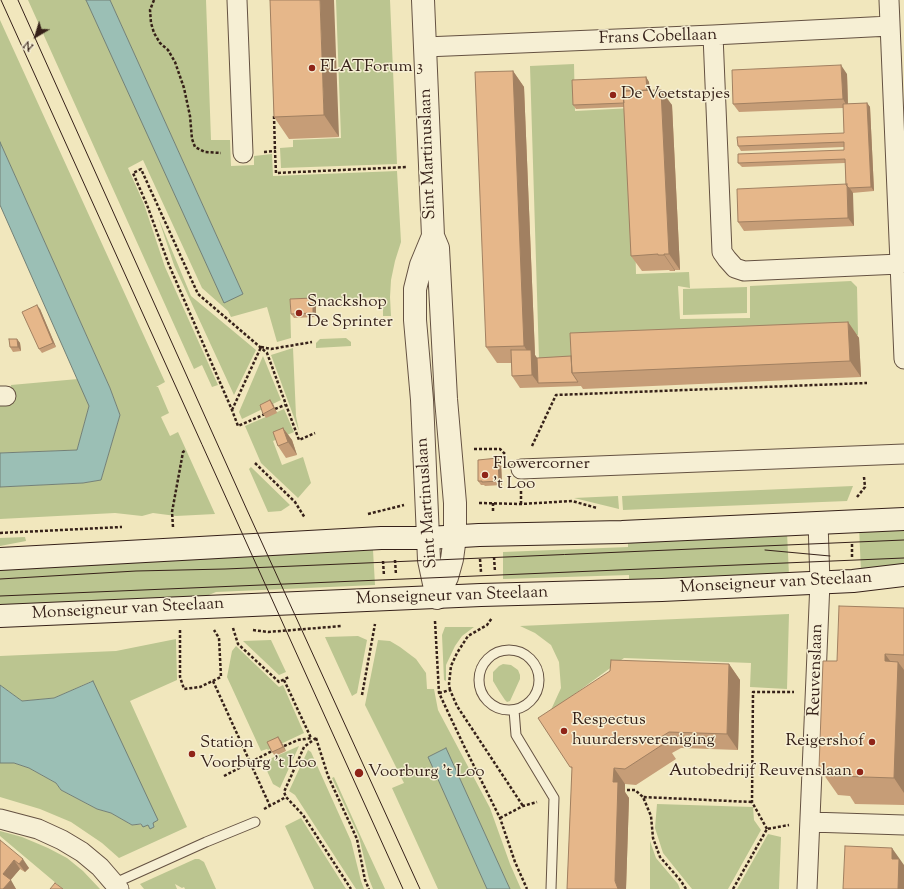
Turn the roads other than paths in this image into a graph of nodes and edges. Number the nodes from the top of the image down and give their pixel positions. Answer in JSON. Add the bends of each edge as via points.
{"nodes":[{"id":1,"x":237,"y":0,"type":"edge"},
{"id":2,"x":423,"y":0,"type":"edge"},
{"id":3,"x":889,"y":0,"type":"edge"},
{"id":4,"x":890,"y":26,"type":"junction"},
{"id":5,"x":713,"y":36,"type":"junction"},
{"id":6,"x":425,"y":47,"type":"junction"},
{"id":7,"x":243,"y":153,"type":"road end"},
{"id":8,"x":901,"y":199,"type":"edge"},
{"id":9,"x":433,"y":236,"type":"junction"},
{"id":10,"x":900,"y":264,"type":"junction"},
{"id":11,"x":904,"y":359,"type":"edge"},
{"id":12,"x":904,"y":454,"type":"edge"},
{"id":13,"x":521,"y":469,"type":"road end"},
{"id":14,"x":904,"y":519,"type":"edge"},
{"id":15,"x":818,"y":522,"type":"junction"},
{"id":16,"x":455,"y":537,"type":"junction"},
{"id":17,"x":428,"y":538,"type":"junction"},
{"id":18,"x":0,"y":559,"type":"edge"},
{"id":19,"x":904,"y":575,"type":"edge"},
{"id":20,"x":820,"y":582,"type":"junction"},
{"id":21,"x":436,"y":607,"type":"junction"},
{"id":22,"x":0,"y":616,"type":"edge"},
{"id":23,"x":514,"y":710,"type":"junction"},
{"id":24,"x":0,"y":819,"type":"edge"},
{"id":25,"x":256,"y":822,"type":"road end"},
{"id":26,"x":810,"y":822,"type":"junction"},
{"id":27,"x":904,"y":825,"type":"edge"},
{"id":28,"x":117,"y":886,"type":"edge"},
{"id":29,"x":551,"y":889,"type":"edge"},
{"id":30,"x":807,"y":889,"type":"edge"}],
"edges":[{"from":1,"to":7,"type":"street"},
{"from":2,"to":6,"type":"main road","name":"Sint Martinuslaan"},
{"from":3,"to":4,"type":"street"},
{"from":4,"to":5,"type":"street","name":"Frans Cobellaan"},
{"from":4,"to":8,"type":"street"},
{"from":5,"to":6,"type":"street","name":"Frans Cobellaan"},
{"from":5,"to":10,"type":"street","via":[[722,252],[726,259],[735,268],[744,271]]},
{"from":6,"to":9,"type":"main road","name":"Sint Martinuslaan"},
{"from":8,"to":10,"type":"street"},
{"from":9,"to":16,"type":"main road","name":"Sint Martinuslaan","via":[[438,248]]},
{"from":9,"to":17,"type":"main road","name":"Sint Martinuslaan","via":[[415,288]]},
{"from":10,"to":11,"type":"street"},
{"from":12,"to":13,"type":"street"},
{"from":14,"to":15,"type":"main road"},
{"from":15,"to":16,"type":"main road"},
{"from":15,"to":20,"type":"street","name":"Reuvenslaan"},
{"from":16,"to":17,"type":"main road"},
{"from":16,"to":21,"type":"main road","name":"Sint Martinuslaan","via":[[452,559]]},
{"from":17,"to":18,"type":"main road","via":[[381,538]]},
{"from":17,"to":21,"type":"main road","name":"Sint Martinuslaan"},
{"from":19,"to":20,"type":"main road","name":"Monseigneur van Steelaan"},
{"from":20,"to":21,"type":"main road","name":"Monseigneur van Steelaan","via":[[481,595]]},
{"from":20,"to":26,"type":"street","name":"Reuvenslaan"},
{"from":21,"to":22,"type":"main road","name":"Monseigneur van Steelaan","via":[[385,599]]},
{"from":23,"to":23,"type":"lane","via":[[498,709],[489,703],[479,687],[478,678],[486,660],[502,651],[520,652],[528,657],[539,675],[539,686],[535,696]]},
{"from":23,"to":29,"type":"lane","via":[[516,734],[554,798]]},
{"from":24,"to":28,"type":"street","via":[[38,829],[62,840],[100,867]]},
{"from":25,"to":28,"type":"lane","via":[[206,842]]},
{"from":26,"to":27,"type":"street"},
{"from":26,"to":30,"type":"street","name":"Reuvenslaan"}]}
